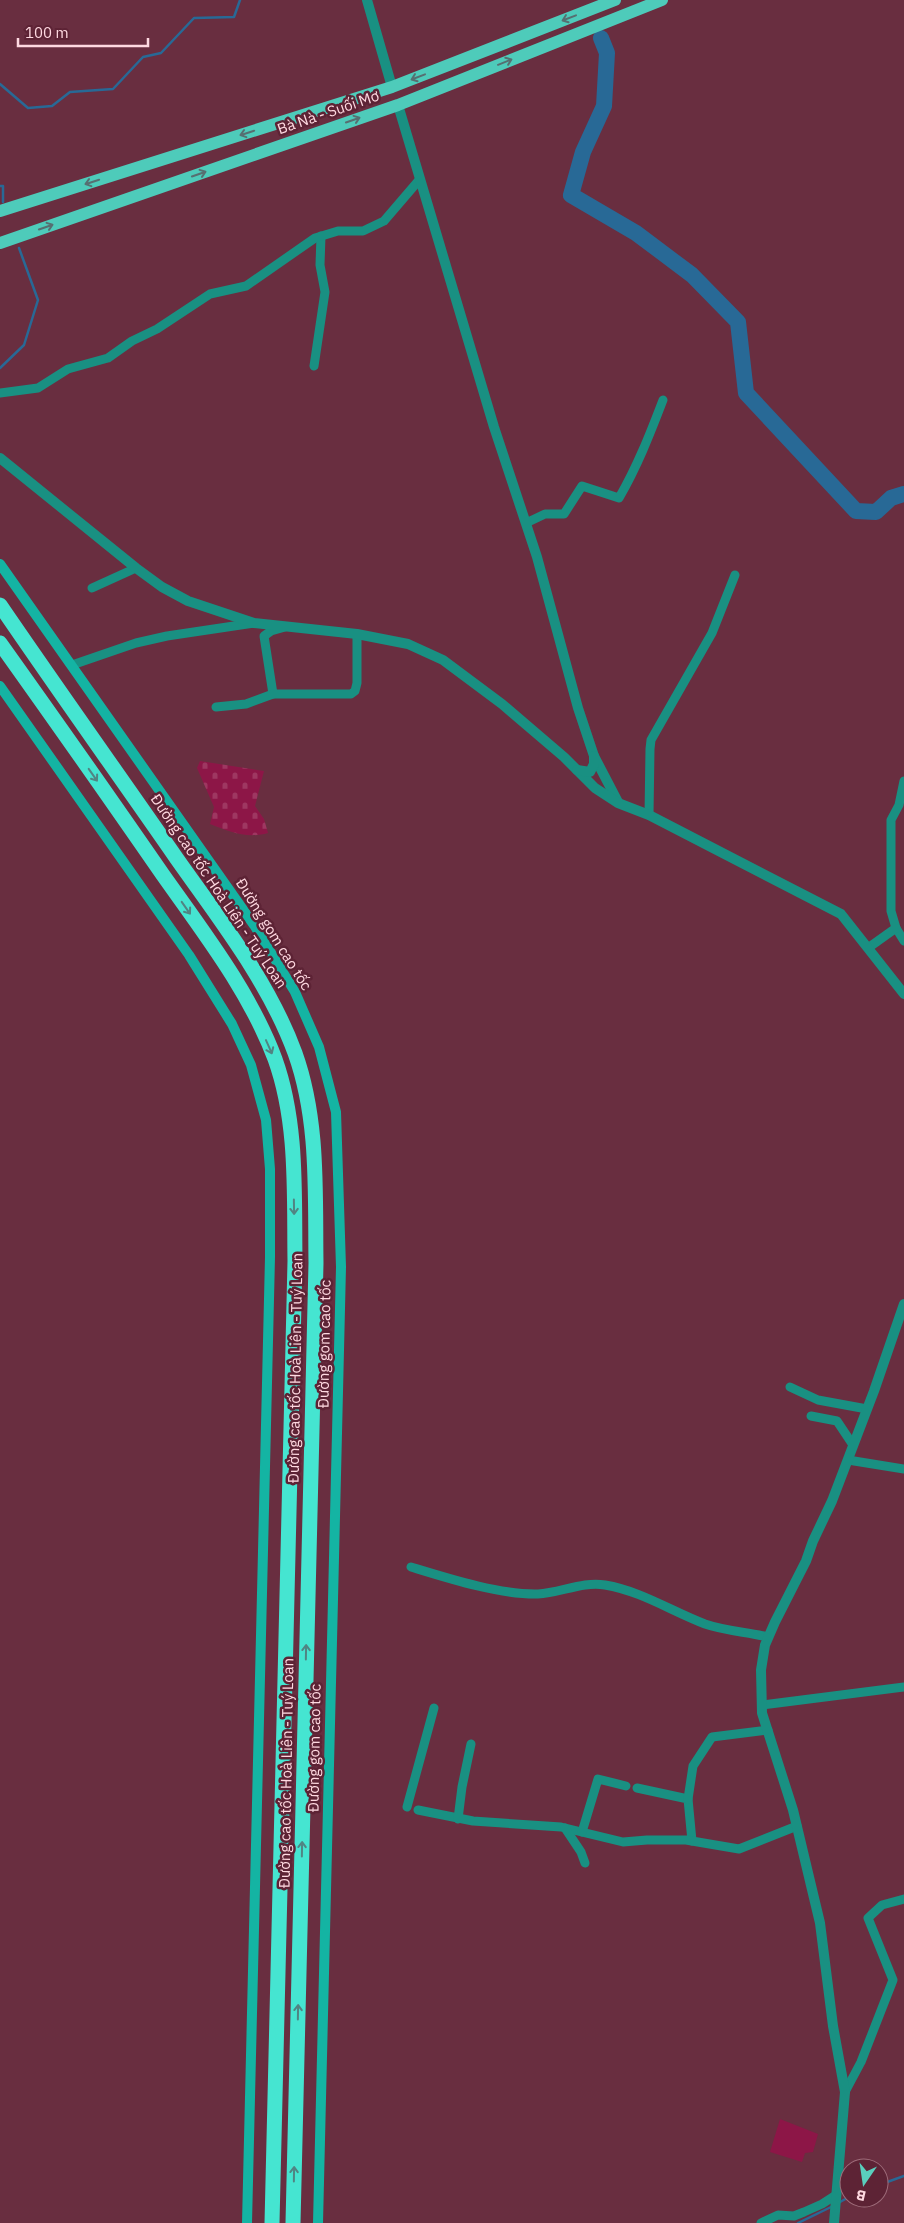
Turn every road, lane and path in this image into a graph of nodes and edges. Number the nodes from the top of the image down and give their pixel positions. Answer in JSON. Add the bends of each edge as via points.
{"nodes":[{"id":1,"x":367,"y":0,"type":"edge"},
{"id":2,"x":615,"y":0,"type":"edge"},
{"id":3,"x":662,"y":0,"type":"edge"},
{"id":4,"x":392,"y":87,"type":"junction"},
{"id":5,"x":398,"y":105,"type":"junction"},
{"id":6,"x":420,"y":179,"type":"junction"},
{"id":7,"x":0,"y":211,"type":"edge"},
{"id":8,"x":321,"y":236,"type":"junction"},
{"id":9,"x":0,"y":243,"type":"edge"},
{"id":10,"x":314,"y":366,"type":"dead end"},
{"id":11,"x":0,"y":392,"type":"edge"},
{"id":12,"x":663,"y":400,"type":"dead end"},
{"id":13,"x":0,"y":458,"type":"edge"},
{"id":14,"x":526,"y":523,"type":"junction"},
{"id":15,"x":0,"y":564,"type":"edge"},
{"id":16,"x":136,"y":568,"type":"junction"},
{"id":17,"x":735,"y":576,"type":"dead end"},
{"id":18,"x":92,"y":588,"type":"dead end"},
{"id":19,"x":0,"y":600,"type":"edge"},
{"id":20,"x":0,"y":605,"type":"edge"},
{"id":21,"x":254,"y":623,"type":"junction"},
{"id":22,"x":290,"y":626,"type":"junction"},
{"id":23,"x":357,"y":634,"type":"junction"},
{"id":24,"x":0,"y":643,"type":"edge"},
{"id":25,"x":0,"y":649,"type":"edge"},
{"id":26,"x":72,"y":665,"type":"junction"},
{"id":27,"x":42,"y":666,"type":"junction"},
{"id":28,"x":2,"y":692,"type":"edge"},
{"id":29,"x":273,"y":694,"type":"junction"},
{"id":30,"x":216,"y":707,"type":"dead end"},
{"id":31,"x":65,"y":735,"type":"junction"},
{"id":32,"x":594,"y":756,"type":"junction"},
{"id":33,"x":577,"y":770,"type":"junction"},
{"id":34,"x":904,"y":781,"type":"edge"},
{"id":35,"x":618,"y":803,"type":"junction"},
{"id":36,"x":649,"y":815,"type":"junction"},
{"id":37,"x":896,"y":928,"type":"junction"},
{"id":38,"x":904,"y":941,"type":"edge"},
{"id":39,"x":868,"y":948,"type":"junction"},
{"id":40,"x":904,"y":994,"type":"edge"},
{"id":41,"x":904,"y":1304,"type":"edge"},
{"id":42,"x":790,"y":1387,"type":"dead end"},
{"id":43,"x":867,"y":1409,"type":"junction"},
{"id":44,"x":811,"y":1416,"type":"dead end"},
{"id":45,"x":853,"y":1445,"type":"junction"},
{"id":46,"x":848,"y":1460,"type":"junction"},
{"id":47,"x":904,"y":1470,"type":"edge"},
{"id":48,"x":411,"y":1567,"type":"dead end"},
{"id":49,"x":768,"y":1637,"type":"junction"},
{"id":50,"x":904,"y":1686,"type":"edge"},
{"id":51,"x":762,"y":1705,"type":"junction"},
{"id":52,"x":434,"y":1708,"type":"dead end"},
{"id":53,"x":768,"y":1730,"type":"junction"},
{"id":54,"x":471,"y":1744,"type":"dead end"},
{"id":55,"x":626,"y":1786,"type":"dead end"},
{"id":56,"x":637,"y":1788,"type":"dead end"},
{"id":57,"x":688,"y":1799,"type":"junction"},
{"id":58,"x":407,"y":1807,"type":"dead end"},
{"id":59,"x":418,"y":1810,"type":"dead end"},
{"id":60,"x":458,"y":1819,"type":"junction"},
{"id":61,"x":797,"y":1826,"type":"junction"},
{"id":62,"x":565,"y":1828,"type":"junction"},
{"id":63,"x":582,"y":1832,"type":"junction"},
{"id":64,"x":692,"y":1841,"type":"junction"},
{"id":65,"x":585,"y":1864,"type":"dead end"},
{"id":66,"x":904,"y":1899,"type":"edge"},
{"id":67,"x":845,"y":2092,"type":"junction"},
{"id":68,"x":836,"y":2197,"type":"junction"},
{"id":69,"x":247,"y":2223,"type":"edge"},
{"id":70,"x":272,"y":2223,"type":"edge"},
{"id":71,"x":293,"y":2223,"type":"edge"},
{"id":72,"x":318,"y":2223,"type":"edge"},
{"id":73,"x":761,"y":2223,"type":"edge"},
{"id":74,"x":834,"y":2223,"type":"edge"}],
"edges":[{"from":1,"to":4,"type":"street"},
{"from":2,"to":4,"type":"main road","name":"Bà Nà - Suối Mơ","one_way":true},
{"from":5,"to":3,"type":"main road","name":"Bà Nà - Suối Mơ","one_way":true},
{"from":4,"to":5,"type":"main road"},
{"from":4,"to":7,"type":"main road","name":"Bà Nà - Suối Mơ","one_way":true},
{"from":5,"to":6,"type":"street"},
{"from":9,"to":5,"type":"main road","name":"Bà Nà - Suối Mơ","one_way":true},
{"from":6,"to":8,"type":"street","via":[[384,221],[363,232],[338,231]]},
{"from":6,"to":14,"type":"street"},
{"from":8,"to":10,"type":"street","via":[[320,264],[325,292]]},
{"from":8,"to":11,"type":"street","via":[[246,286],[210,294],[108,358],[68,369],[38,388]]},
{"from":12,"to":14,"type":"street","via":[[645,448],[619,498],[582,486],[564,514],[545,514]]},
{"from":13,"to":16,"type":"street"},
{"from":14,"to":32,"type":"street"},
{"from":15,"to":26,"type":"main road","name":"Đường gom cao tốc"},
{"from":16,"to":18,"type":"street"},
{"from":16,"to":21,"type":"street","via":[[188,601]]},
{"from":17,"to":36,"type":"street","via":[[712,633],[652,740]]},
{"from":19,"to":27,"type":"highway"},
{"from":20,"to":27,"type":"highway","name":"Đường cao tốc Hoà Liên - Tuý Loan"},
{"from":21,"to":22,"type":"street"},
{"from":21,"to":26,"type":"street","via":[[159,638]]},
{"from":22,"to":23,"type":"street"},
{"from":22,"to":29,"type":"street","via":[[264,636]]},
{"from":23,"to":29,"type":"street","via":[[356,691],[330,695]]},
{"from":23,"to":33,"type":"street","via":[[408,644],[443,660],[502,704]]},
{"from":24,"to":31,"type":"highway","name":"Đường cao tốc Hoà Liên - Tuý Loan"},
{"from":25,"to":31,"type":"highway"},
{"from":26,"to":72,"type":"main road","name":"Đường gom cao tốc","via":[[254,925],[295,992],[319,1047],[336,1112],[340,1277]]},
{"from":71,"to":27,"type":"highway","name":"Đường cao tốc Hoà Liên - Tuý Loan","one_way":true,"via":[[316,1263],[311,1114],[295,1053],[272,1002],[230,935]]},
{"from":28,"to":69,"type":"main road","via":[[189,955],[222,1008],[251,1065],[266,1120],[270,1169],[270,1257]]},
{"from":29,"to":30,"type":"street","via":[[246,704]]},
{"from":31,"to":70,"type":"highway","name":"Đường cao tốc Hoà Liên - Tuý Loan","one_way":true,"via":[[213,946],[254,1012],[275,1060],[290,1118],[295,1261]]},
{"from":32,"to":33,"type":"street","via":[[590,772]]},
{"from":32,"to":35,"type":"street"},
{"from":33,"to":35,"type":"street","via":[[595,788]]},
{"from":34,"to":37,"type":"street","via":[[899,805],[891,820],[891,910]]},
{"from":35,"to":36,"type":"street"},
{"from":36,"to":39,"type":"street","via":[[841,914]]},
{"from":37,"to":38,"type":"street"},
{"from":37,"to":39,"type":"street"},
{"from":39,"to":40,"type":"street"},
{"from":41,"to":43,"type":"street"},
{"from":42,"to":43,"type":"street","via":[[818,1400]]},
{"from":43,"to":45,"type":"street"},
{"from":44,"to":45,"type":"street","via":[[837,1421]]},
{"from":45,"to":46,"type":"street"},
{"from":46,"to":47,"type":"street"},
{"from":46,"to":49,"type":"street","via":[[806,1561]]},
{"from":48,"to":49,"type":"street","via":[[453,1580],[525,1593],[604,1585],[642,1596],[708,1625]]},
{"from":49,"to":51,"type":"street","via":[[761,1670]]},
{"from":50,"to":51,"type":"street"},
{"from":51,"to":53,"type":"street"},
{"from":52,"to":58,"type":"street"},
{"from":53,"to":57,"type":"street","via":[[712,1737],[693,1766]]},
{"from":53,"to":61,"type":"street"},
{"from":54,"to":60,"type":"street"},
{"from":55,"to":63,"type":"street","via":[[598,1779]]},
{"from":56,"to":57,"type":"street"},
{"from":57,"to":64,"type":"street"},
{"from":59,"to":60,"type":"street"},
{"from":60,"to":62,"type":"street"},
{"from":61,"to":64,"type":"street","via":[[739,1849]]},
{"from":61,"to":67,"type":"street","via":[[820,1923]]},
{"from":62,"to":63,"type":"street"},
{"from":62,"to":65,"type":"street"},
{"from":63,"to":64,"type":"street","via":[[623,1842]]},
{"from":66,"to":67,"type":"street","via":[[882,1905],[868,1918],[893,1980],[861,2062]]},
{"from":67,"to":68,"type":"street"},
{"from":68,"to":73,"type":"street","via":[[794,2216],[778,2215]]},
{"from":68,"to":74,"type":"street"}]}
